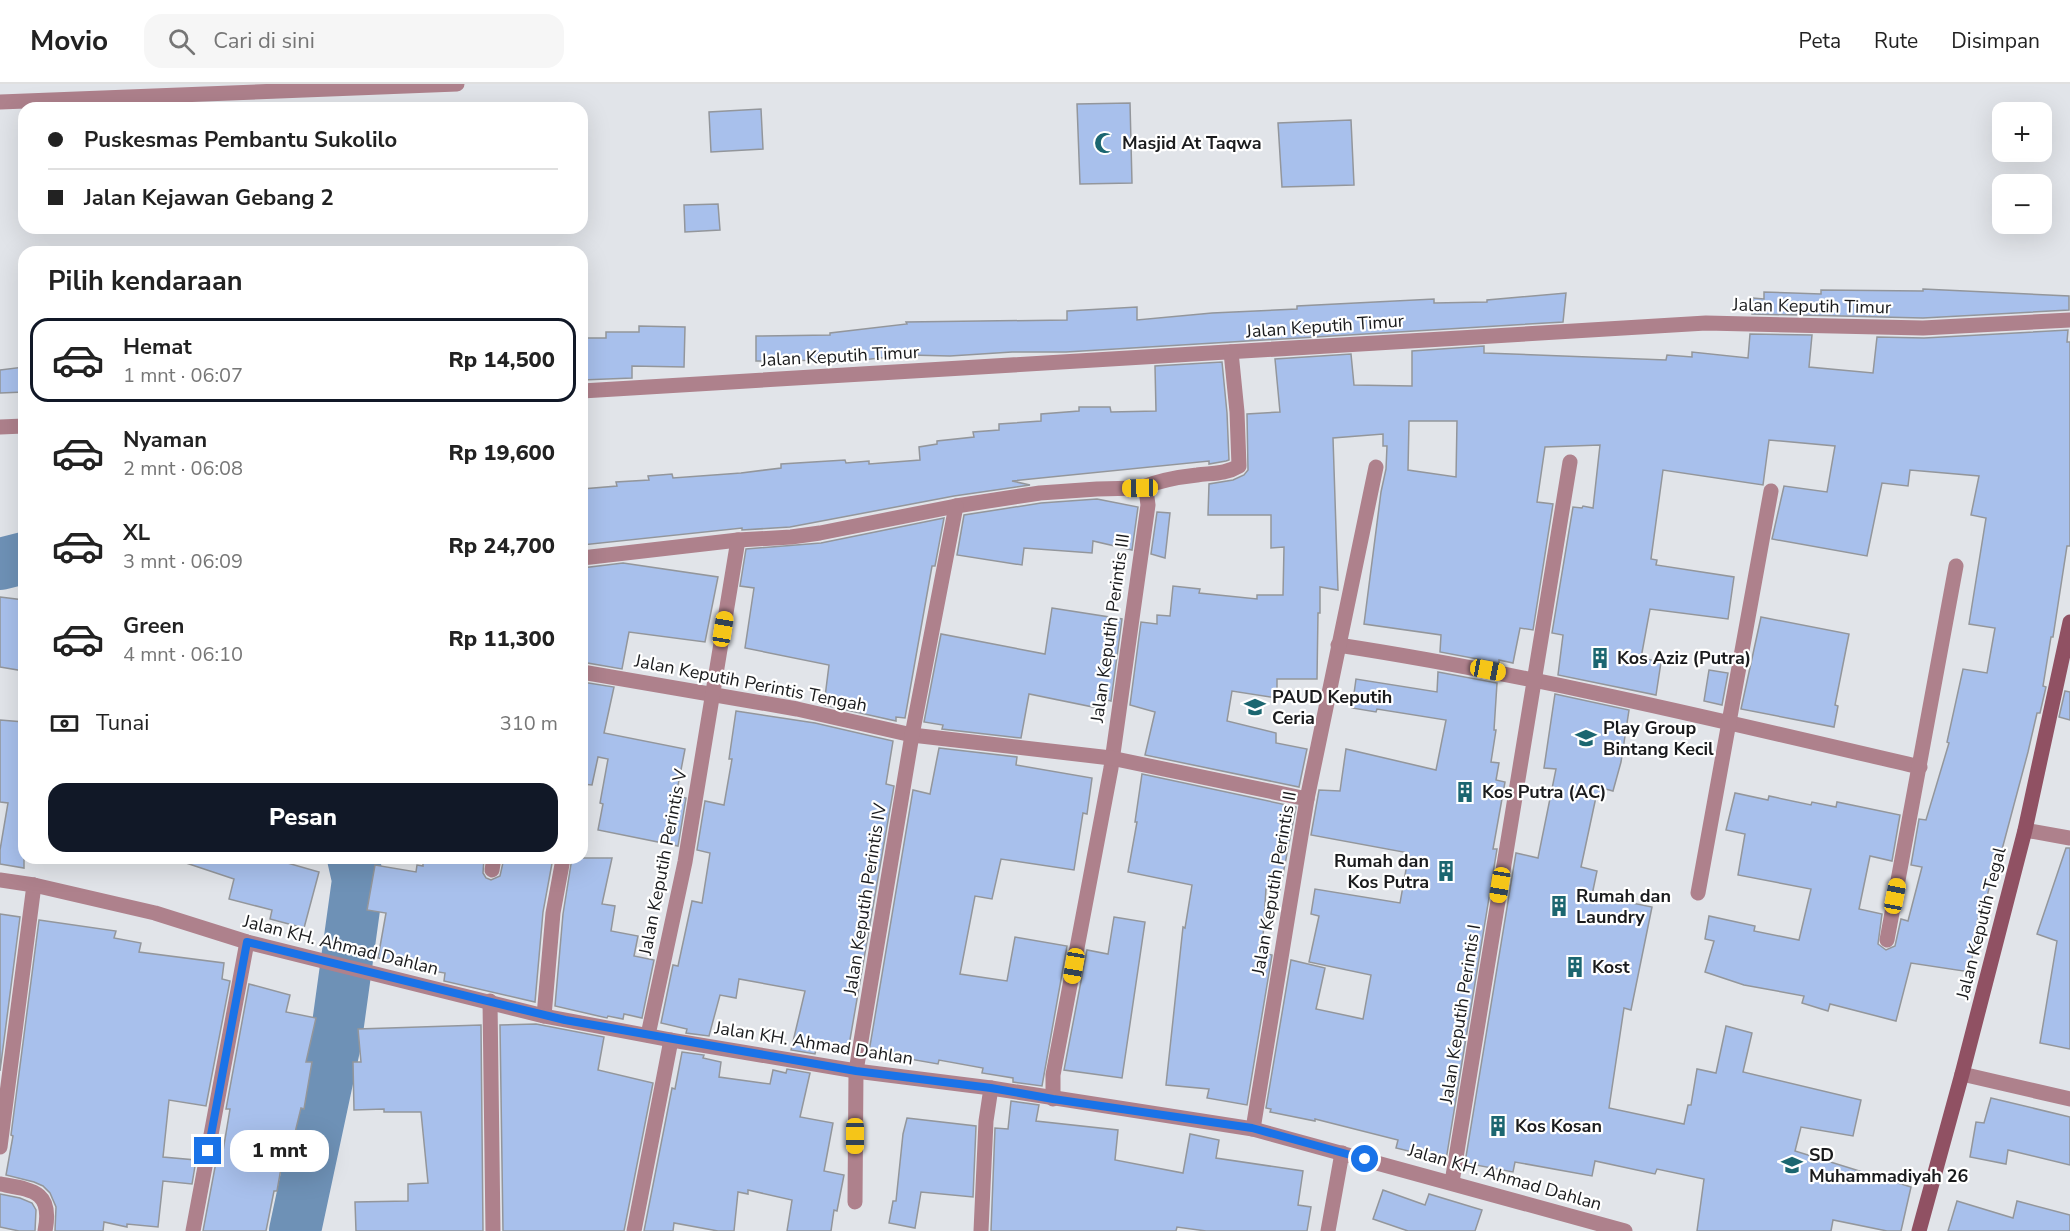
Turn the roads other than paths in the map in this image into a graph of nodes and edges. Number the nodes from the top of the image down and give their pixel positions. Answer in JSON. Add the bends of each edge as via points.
{"nodes":[{"id":1,"x":62,"y":84,"type":"edge"},
{"id":2,"x":457,"y":84,"type":"edge"},
{"id":3,"x":356,"y":86,"type":"edge"},
{"id":4,"x":220,"y":89,"type":"edge"},
{"id":5,"x":62,"y":100,"type":"junction"},
{"id":6,"x":0,"y":102,"type":"edge"},
{"id":7,"x":2070,"y":320,"type":"edge"},
{"id":8,"x":1231,"y":352,"type":"junction"},
{"id":9,"x":588,"y":391,"type":"edge"},
{"id":10,"x":18,"y":426,"type":"edge"},
{"id":11,"x":0,"y":427,"type":"edge"},
{"id":12,"x":1569,"y":462,"type":"dead end"},
{"id":13,"x":1376,"y":467,"type":"dead end"},
{"id":14,"x":1140,"y":488,"type":"junction"},
{"id":15,"x":1771,"y":491,"type":"dead end"},
{"id":16,"x":956,"y":506,"type":"junction"},
{"id":17,"x":738,"y":540,"type":"junction"},
{"id":18,"x":588,"y":557,"type":"edge"},
{"id":19,"x":1956,"y":566,"type":"dead end"},
{"id":20,"x":2070,"y":622,"type":"edge"},
{"id":21,"x":1338,"y":645,"type":"junction"},
{"id":22,"x":588,"y":673,"type":"edge"},
{"id":23,"x":1533,"y":679,"type":"junction"},
{"id":24,"x":712,"y":695,"type":"junction"},
{"id":25,"x":1729,"y":722,"type":"junction"},
{"id":26,"x":912,"y":735,"type":"junction"},
{"id":27,"x":1111,"y":758,"type":"junction"},
{"id":28,"x":1920,"y":767,"type":"junction"},
{"id":29,"x":1307,"y":799,"type":"junction"},
{"id":30,"x":2025,"y":830,"type":"junction"},
{"id":31,"x":2070,"y":838,"type":"edge"},
{"id":32,"x":562,"y":864,"type":"edge"},
{"id":33,"x":0,"y":880,"type":"edge"},
{"id":34,"x":34,"y":885,"type":"junction"},
{"id":35,"x":1698,"y":893,"type":"dead end"},
{"id":36,"x":1887,"y":940,"type":"dead end"},
{"id":37,"x":247,"y":942,"type":"junction"},
{"id":38,"x":490,"y":1001,"type":"junction"},
{"id":39,"x":544,"y":1016,"type":"junction"},
{"id":40,"x":648,"y":1035,"type":"junction"},
{"id":41,"x":671,"y":1040,"type":"junction"},
{"id":42,"x":856,"y":1071,"type":"junction"},
{"id":43,"x":1962,"y":1074,"type":"junction"},
{"id":44,"x":991,"y":1088,"type":"junction"},
{"id":45,"x":1053,"y":1099,"type":"junction"},
{"id":46,"x":2070,"y":1099,"type":"edge"},
{"id":47,"x":1252,"y":1128,"type":"junction"},
{"id":48,"x":0,"y":1147,"type":"edge"},
{"id":49,"x":1342,"y":1153,"type":"junction"},
{"id":50,"x":1452,"y":1182,"type":"junction"},
{"id":51,"x":0,"y":1184,"type":"edge"},
{"id":52,"x":855,"y":1202,"type":"dead end"},
{"id":53,"x":45,"y":1231,"type":"edge"},
{"id":54,"x":193,"y":1231,"type":"edge"},
{"id":55,"x":493,"y":1231,"type":"edge"},
{"id":56,"x":634,"y":1231,"type":"edge"},
{"id":57,"x":981,"y":1231,"type":"edge"},
{"id":58,"x":1328,"y":1231,"type":"edge"},
{"id":59,"x":1625,"y":1231,"type":"edge"},
{"id":60,"x":1919,"y":1231,"type":"edge"}],
"edges":[{"from":1,"to":5,"type":"street"},
{"from":2,"to":3,"type":"street"},
{"from":3,"to":4,"type":"street"},
{"from":4,"to":5,"type":"street"},
{"from":5,"to":6,"type":"street"},
{"from":7,"to":8,"type":"street","name":"Jalan Keputih Timur","via":[[1923,328],[1706,323]]},
{"from":8,"to":9,"type":"street","name":"Jalan Keputih Timur"},
{"from":8,"to":14,"type":"street","via":[[1239,466],[1229,472],[1176,478]]},
{"from":10,"to":11,"type":"street"},
{"from":12,"to":23,"type":"street","name":"Jalan Keputih Perintis I"},
{"from":13,"to":21,"type":"street","name":"Jalan Keputih Perintis II"},
{"from":14,"to":16,"type":"street","via":[[1040,494]]},
{"from":14,"to":27,"type":"street","name":"Jalan Keputih Perintis III","via":[[1146,490],[1148,505]]},
{"from":15,"to":25,"type":"street"},
{"from":16,"to":17,"type":"street","via":[[820,533]]},
{"from":16,"to":26,"type":"street","name":"Jalan Keputih Perintis IV"},
{"from":17,"to":18,"type":"street"},
{"from":17,"to":24,"type":"street","name":"Jalan Keputih Perintis V"},
{"from":19,"to":28,"type":"street"},
{"from":20,"to":30,"type":"main road","name":"Jalan Keputih Tegal"},
{"from":21,"to":23,"type":"street"},
{"from":21,"to":29,"type":"street","name":"Jalan Keputih Perintis II"},
{"from":22,"to":24,"type":"street","name":"Jalan Keputih Perintis Tengah"},
{"from":23,"to":25,"type":"street"},
{"from":23,"to":50,"type":"street","name":"Jalan Keputih Perintis I"},
{"from":24,"to":26,"type":"street","name":"Jalan Keputih Perintis Tengah"},
{"from":24,"to":40,"type":"street","name":"Jalan Keputih Perintis V","via":[[685,862]]},
{"from":25,"to":28,"type":"street"},
{"from":25,"to":35,"type":"street"},
{"from":26,"to":27,"type":"street"},
{"from":26,"to":42,"type":"street","name":"Jalan Keputih Perintis IV"},
{"from":27,"to":29,"type":"street"},
{"from":27,"to":45,"type":"street","name":"Jalan Keputih Perintis III","via":[[1053,1075]]},
{"from":28,"to":36,"type":"street"},
{"from":29,"to":47,"type":"street","name":"Jalan Keputih Perintis II"},
{"from":30,"to":31,"type":"street"},
{"from":30,"to":43,"type":"main road","name":"Jalan Keputih Tegal"},
{"from":32,"to":39,"type":"street","via":[[553,913]]},
{"from":33,"to":34,"type":"street","name":"Jalan KH. Ahmad Dahlan"},
{"from":34,"to":37,"type":"street","name":"Jalan KH. Ahmad Dahlan","via":[[155,913]]},
{"from":34,"to":48,"type":"street"},
{"from":37,"to":38,"type":"street","name":"Jalan KH. Ahmad Dahlan"},
{"from":37,"to":54,"type":"street"},
{"from":38,"to":39,"type":"street","name":"Jalan KH. Ahmad Dahlan"},
{"from":38,"to":55,"type":"street"},
{"from":39,"to":40,"type":"street","name":"Jalan KH. Ahmad Dahlan"},
{"from":40,"to":41,"type":"street","name":"Jalan KH. Ahmad Dahlan"},
{"from":41,"to":42,"type":"street","name":"Jalan KH. Ahmad Dahlan"},
{"from":41,"to":56,"type":"street"},
{"from":42,"to":44,"type":"street","name":"Jalan KH. Ahmad Dahlan"},
{"from":42,"to":52,"type":"street","name":"Jalan Keputih Perintis IV"},
{"from":43,"to":46,"type":"street"},
{"from":43,"to":60,"type":"main road","name":"Jalan Keputih Tegal"},
{"from":44,"to":45,"type":"street","name":"Jalan KH. Ahmad Dahlan"},
{"from":44,"to":57,"type":"street"},
{"from":45,"to":47,"type":"street","name":"Jalan KH. Ahmad Dahlan"},
{"from":47,"to":49,"type":"street","name":"Jalan KH. Ahmad Dahlan"},
{"from":49,"to":50,"type":"street","name":"Jalan KH. Ahmad Dahlan"},
{"from":49,"to":58,"type":"street"},
{"from":50,"to":59,"type":"street","name":"Jalan KH. Ahmad Dahlan"},
{"from":51,"to":53,"type":"street","via":[[26,1188],[43,1197],[48,1208]]}]}
